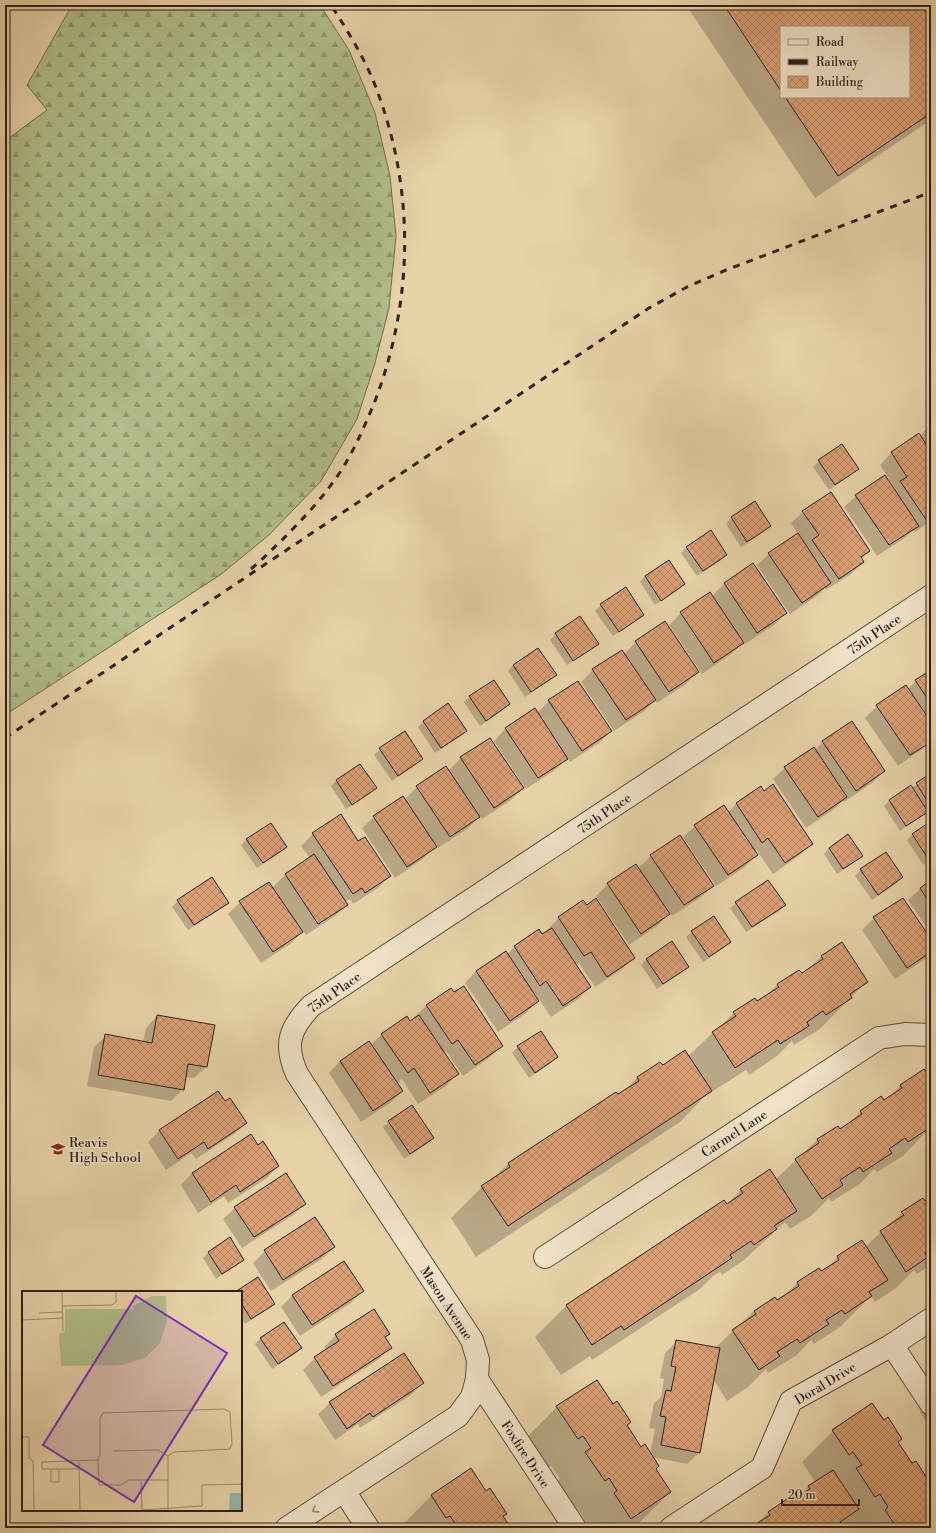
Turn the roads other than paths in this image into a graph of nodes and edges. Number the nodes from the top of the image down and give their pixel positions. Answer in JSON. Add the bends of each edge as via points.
{"nodes":[{"id":1,"x":931,"y":596,"type":"edge"},
{"id":2,"x":931,"y":1035,"type":"edge"},
{"id":3,"x":290,"y":1041,"type":"joint"},
{"id":4,"x":545,"y":1257,"type":"dead end"},
{"id":5,"x":931,"y":1319,"type":"edge"},
{"id":6,"x":892,"y":1345,"type":"junction"},
{"id":7,"x":477,"y":1379,"type":"junction"},
{"id":8,"x":931,"y":1404,"type":"edge"},
{"id":9,"x":344,"y":1491,"type":"junction"},
{"id":10,"x":287,"y":1528,"type":"edge"},
{"id":11,"x":368,"y":1528,"type":"edge"},
{"id":12,"x":575,"y":1528,"type":"edge"},
{"id":13,"x":671,"y":1528,"type":"edge"}],
"edges":[{"from":1,"to":3,"type":"street","name":"75th Place","via":[[312,1006],[300,1018]]},
{"from":2,"to":4,"type":"street","name":"Carmel Lane","via":[[905,1034],[879,1038]]},
{"from":3,"to":7,"type":"street","name":"Mason Avenue","via":[[292,1061],[297,1074],[472,1340],[478,1360]]},
{"from":5,"to":6,"type":"street","name":"Doral Drive"},
{"from":6,"to":8,"type":"street"},
{"from":6,"to":13,"type":"street","name":"Doral Drive","via":[[791,1401],[762,1468]]},
{"from":7,"to":9,"type":"street","name":"Mason Avenue","via":[[472,1397],[458,1416]]},
{"from":7,"to":12,"type":"street","name":"Foxfire Drive"},
{"from":9,"to":10,"type":"street","name":"Mason Avenue","one_way":true},
{"from":9,"to":11,"type":"street"}]}
